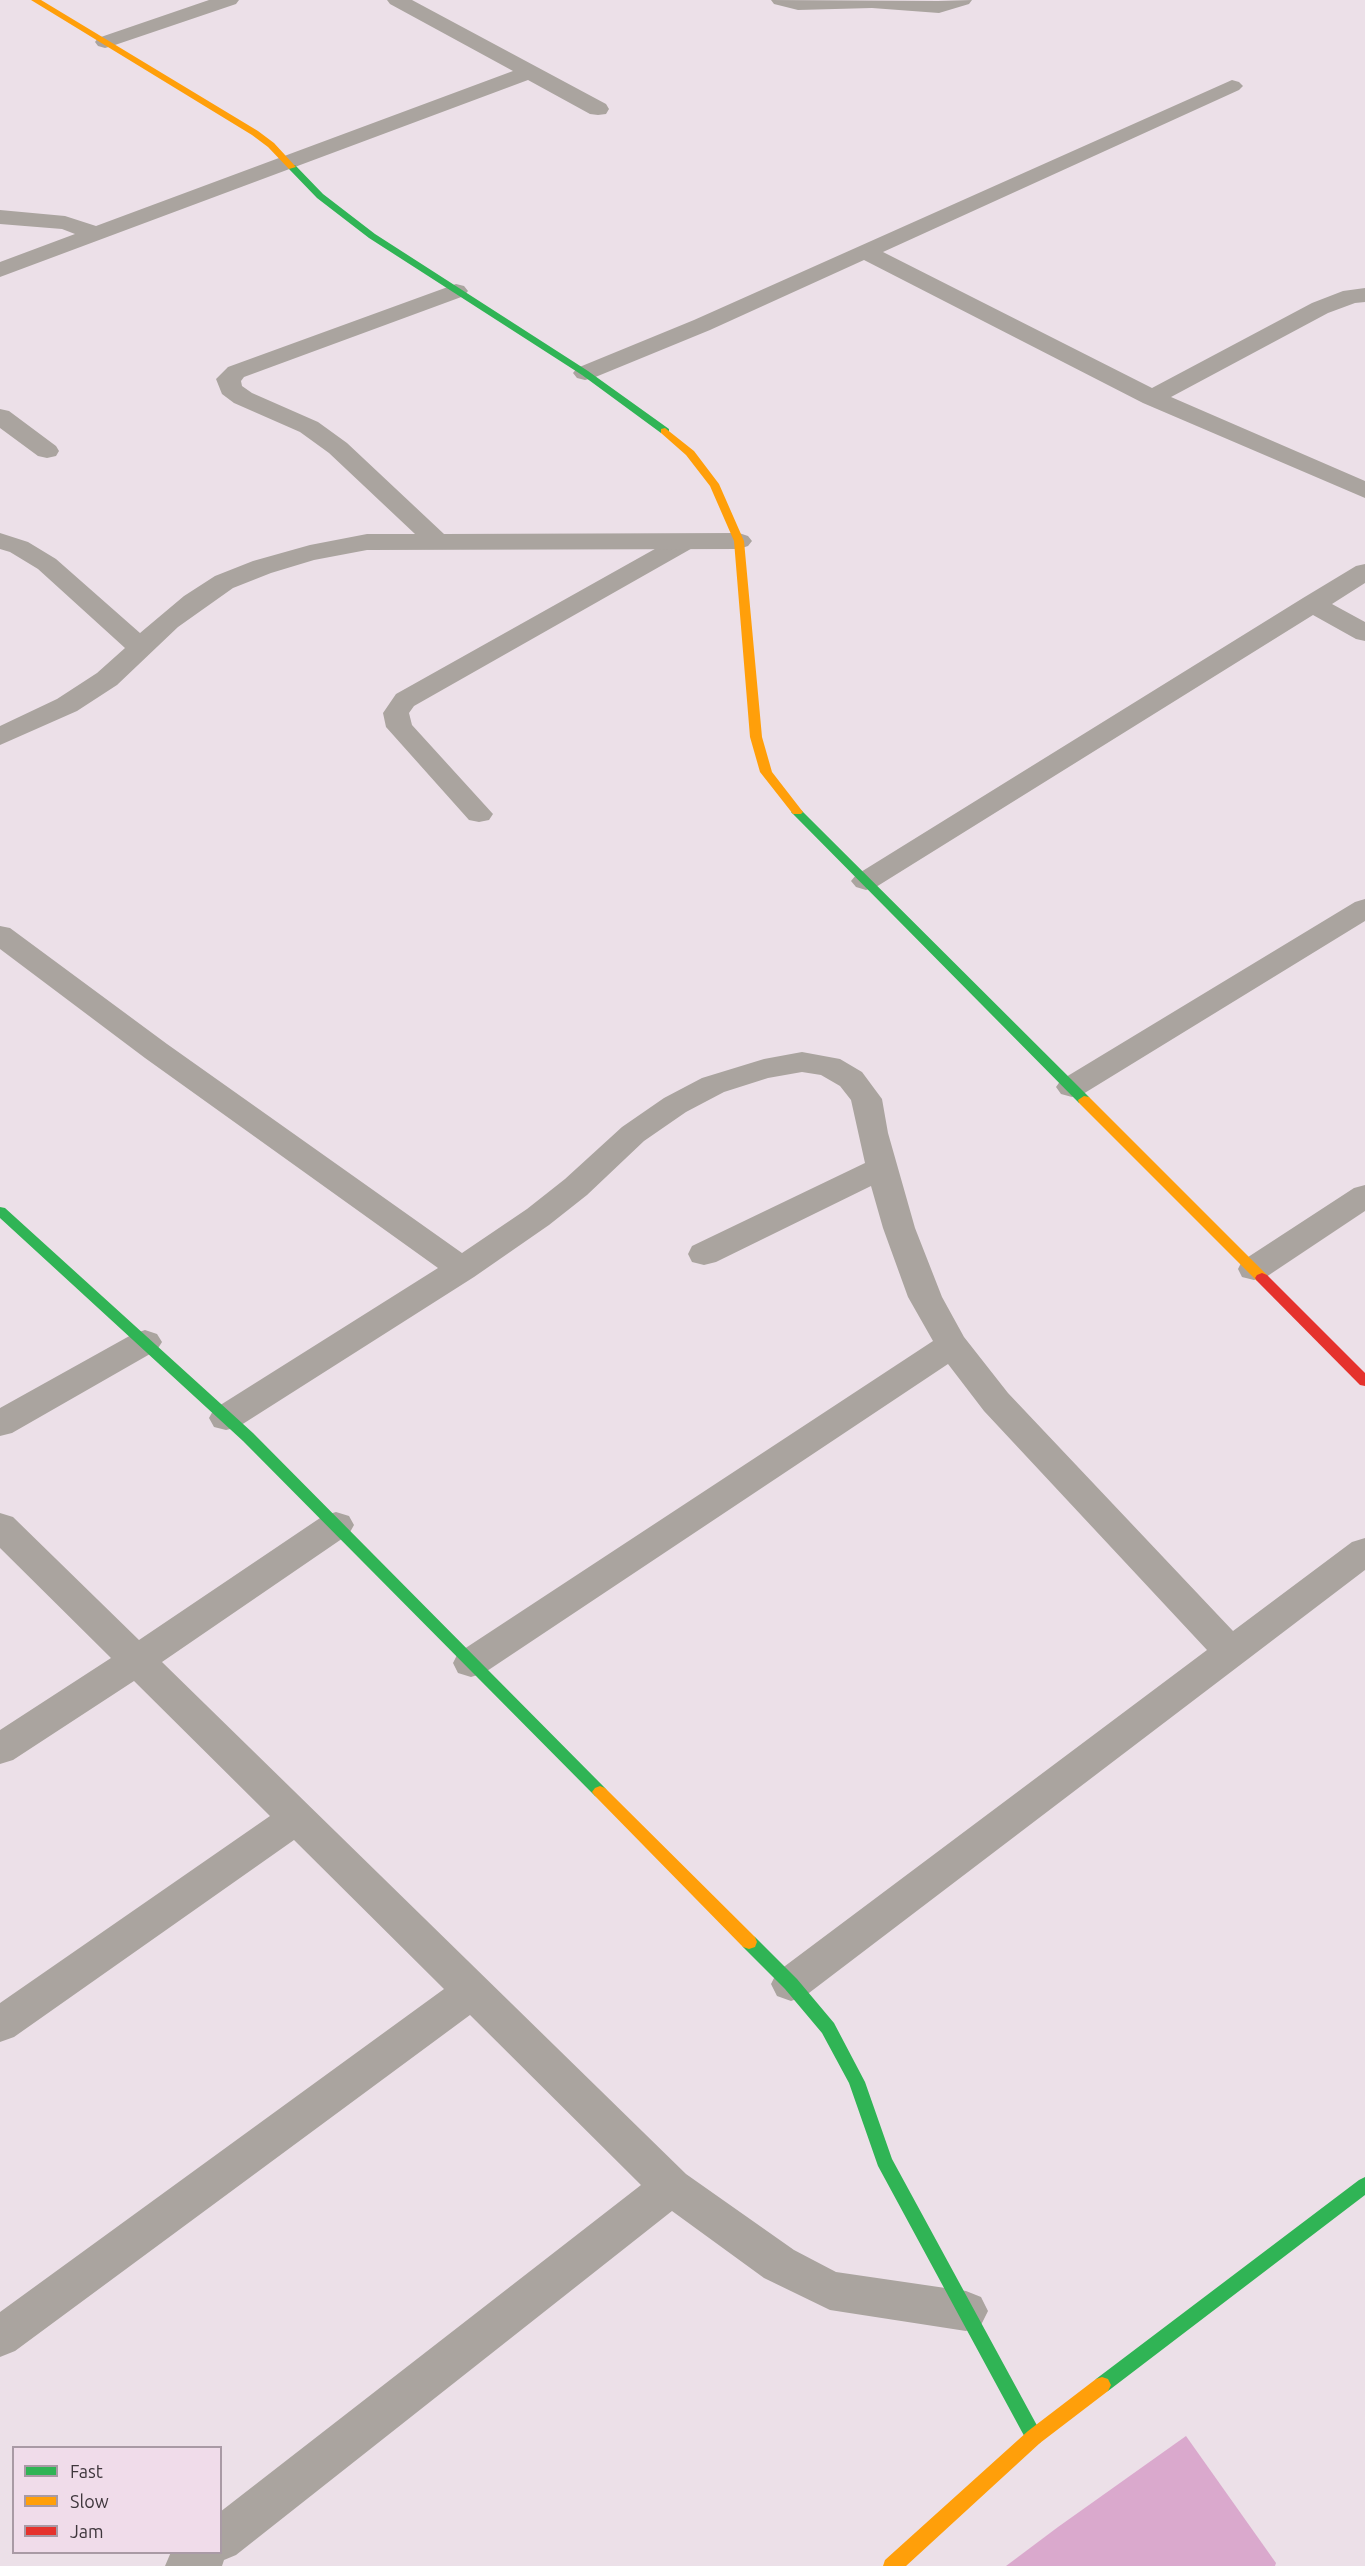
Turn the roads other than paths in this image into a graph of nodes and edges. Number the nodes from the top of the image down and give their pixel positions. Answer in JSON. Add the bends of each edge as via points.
{"nodes":[{"id":1,"x":35,"y":0,"type":"edge"},
{"id":2,"x":229,"y":0,"type":"edge"},
{"id":3,"x":396,"y":0,"type":"edge"},
{"id":4,"x":781,"y":0,"type":"edge"},
{"id":5,"x":962,"y":0,"type":"edge"},
{"id":6,"x":105,"y":42,"type":"junction"},
{"id":7,"x":530,"y":72,"type":"junction"},
{"id":8,"x":1232,"y":86,"type":"dead end"},
{"id":9,"x":598,"y":109,"type":"dead end"},
{"id":10,"x":287,"y":161,"type":"junction"},
{"id":11,"x":0,"y":217,"type":"edge"},
{"id":12,"x":96,"y":234,"type":"junction"},
{"id":13,"x":865,"y":252,"type":"junction"},
{"id":14,"x":0,"y":270,"type":"edge"},
{"id":15,"x":456,"y":291,"type":"junction"},
{"id":16,"x":1365,"y":295,"type":"edge"},
{"id":17,"x":585,"y":373,"type":"junction"},
{"id":18,"x":1152,"y":398,"type":"junction"},
{"id":19,"x":0,"y":416,"type":"edge"},
{"id":20,"x":47,"y":451,"type":"dead end"},
{"id":21,"x":1365,"y":490,"type":"edge"},
{"id":22,"x":0,"y":541,"type":"edge"},
{"id":23,"x":687,"y":541,"type":"junction"},
{"id":24,"x":739,"y":541,"type":"junction"},
{"id":25,"x":438,"y":542,"type":"junction"},
{"id":26,"x":1365,"y":572,"type":"edge"},
{"id":27,"x":1312,"y":604,"type":"junction"},
{"id":28,"x":1365,"y":633,"type":"edge"},
{"id":29,"x":141,"y":648,"type":"junction"},
{"id":30,"x":0,"y":737,"type":"edge"},
{"id":31,"x":479,"y":814,"type":"dead end"},
{"id":32,"x":866,"y":881,"type":"junction"},
{"id":33,"x":1365,"y":908,"type":"edge"},
{"id":34,"x":0,"y":935,"type":"edge"},
{"id":35,"x":1072,"y":1087,"type":"junction"},
{"id":36,"x":882,"y":1168,"type":"junction"},
{"id":37,"x":1365,"y":1196,"type":"edge"},
{"id":38,"x":0,"y":1210,"type":"edge"},
{"id":39,"x":704,"y":1254,"type":"dead end"},
{"id":40,"x":462,"y":1269,"type":"junction"},
{"id":41,"x":1254,"y":1269,"type":"junction"},
{"id":42,"x":145,"y":1342,"type":"junction"},
{"id":43,"x":952,"y":1345,"type":"junction"},
{"id":44,"x":1365,"y":1381,"type":"edge"},
{"id":45,"x":226,"y":1418,"type":"junction"},
{"id":46,"x":0,"y":1424,"type":"edge"},
{"id":47,"x":336,"y":1525,"type":"junction"},
{"id":48,"x":0,"y":1526,"type":"edge"},
{"id":49,"x":1365,"y":1551,"type":"edge"},
{"id":50,"x":1231,"y":1652,"type":"junction"},
{"id":51,"x":137,"y":1660,"type":"junction"},
{"id":52,"x":471,"y":1663,"type":"junction"},
{"id":53,"x":0,"y":1749,"type":"edge"},
{"id":54,"x":297,"y":1818,"type":"junction"},
{"id":55,"x":790,"y":1984,"type":"junction"},
{"id":56,"x":472,"y":1991,"type":"junction"},
{"id":57,"x":0,"y":2025,"type":"edge"},
{"id":58,"x":1365,"y":2186,"type":"edge"},
{"id":59,"x":671,"y":2187,"type":"junction"},
{"id":60,"x":966,"y":2311,"type":"junction"},
{"id":61,"x":0,"y":2337,"type":"edge"},
{"id":62,"x":1034,"y":2437,"type":"junction"},
{"id":63,"x":222,"y":2538,"type":"edge"},
{"id":64,"x":204,"y":2554,"type":"edge"},
{"id":65,"x":188,"y":2566,"type":"edge"},
{"id":66,"x":892,"y":2566,"type":"edge"}],
"edges":[{"from":1,"to":6,"type":"street"},
{"from":2,"to":6,"type":"street"},
{"from":3,"to":7,"type":"street"},
{"from":4,"to":5,"type":"street","via":[[798,4],[872,2],[939,7]]},
{"from":6,"to":10,"type":"street","via":[[255,133]]},
{"from":7,"to":9,"type":"street"},
{"from":7,"to":10,"type":"street"},
{"from":8,"to":13,"type":"street"},
{"from":10,"to":12,"type":"street"},
{"from":10,"to":15,"type":"street","via":[[301,179],[346,216]]},
{"from":11,"to":12,"type":"street","via":[[65,223]]},
{"from":12,"to":14,"type":"street"},
{"from":13,"to":17,"type":"street"},
{"from":13,"to":18,"type":"street"},
{"from":15,"to":17,"type":"street"},
{"from":15,"to":25,"type":"street","via":[[236,372],[228,379],[231,389],[243,398],[309,427],[338,448]]},
{"from":16,"to":18,"type":"street","via":[[1320,308]]},
{"from":17,"to":24,"type":"street","via":[[652,420],[690,453],[715,486]]},
{"from":18,"to":21,"type":"street"},
{"from":19,"to":20,"type":"street"},
{"from":22,"to":29,"type":"street","via":[[20,547],[47,564]]},
{"from":23,"to":24,"type":"street"},
{"from":23,"to":25,"type":"street"},
{"from":23,"to":31,"type":"lane","via":[[405,700],[396,713],[399,727]]},
{"from":24,"to":32,"type":"street","via":[[756,737],[766,772],[797,812]]},
{"from":25,"to":29,"type":"street","via":[[367,542],[262,567],[224,582],[194,602]]},
{"from":26,"to":27,"type":"street"},
{"from":27,"to":28,"type":"street"},
{"from":27,"to":32,"type":"street"},
{"from":29,"to":30,"type":"street","via":[[107,679],[67,705]]},
{"from":32,"to":35,"type":"street"},
{"from":33,"to":35,"type":"street"},
{"from":34,"to":40,"type":"street"},
{"from":35,"to":41,"type":"street"},
{"from":36,"to":39,"type":"street"},
{"from":36,"to":40,"type":"street","via":[[866,1099],[851,1079],[829,1066],[802,1062],[764,1069],[713,1084],[675,1105],[633,1134],[538,1217]]},
{"from":36,"to":43,"type":"street","via":[[925,1297]]},
{"from":37,"to":41,"type":"street"},
{"from":38,"to":42,"type":"street"},
{"from":40,"to":45,"type":"street"},
{"from":41,"to":44,"type":"street"},
{"from":42,"to":45,"type":"street"},
{"from":42,"to":46,"type":"street"},
{"from":43,"to":50,"type":"street","via":[[996,1402]]},
{"from":43,"to":52,"type":"street"},
{"from":45,"to":47,"type":"street"},
{"from":47,"to":51,"type":"street"},
{"from":47,"to":52,"type":"street"},
{"from":48,"to":51,"type":"street"},
{"from":49,"to":50,"type":"street"},
{"from":50,"to":55,"type":"street"},
{"from":51,"to":53,"type":"street"},
{"from":51,"to":54,"type":"street"},
{"from":52,"to":55,"type":"street"},
{"from":54,"to":56,"type":"street"},
{"from":54,"to":57,"type":"street"},
{"from":55,"to":60,"type":"street","via":[[828,2028],[848,2064],[884,2161]]},
{"from":56,"to":59,"type":"street"},
{"from":56,"to":61,"type":"street"},
{"from":58,"to":62,"type":"street"},
{"from":59,"to":60,"type":"street","via":[[779,2264],[830,2291]]},
{"from":59,"to":63,"type":"street"},
{"from":60,"to":62,"type":"street"},
{"from":62,"to":66,"type":"street"},
{"from":64,"to":65,"type":"street"}]}
